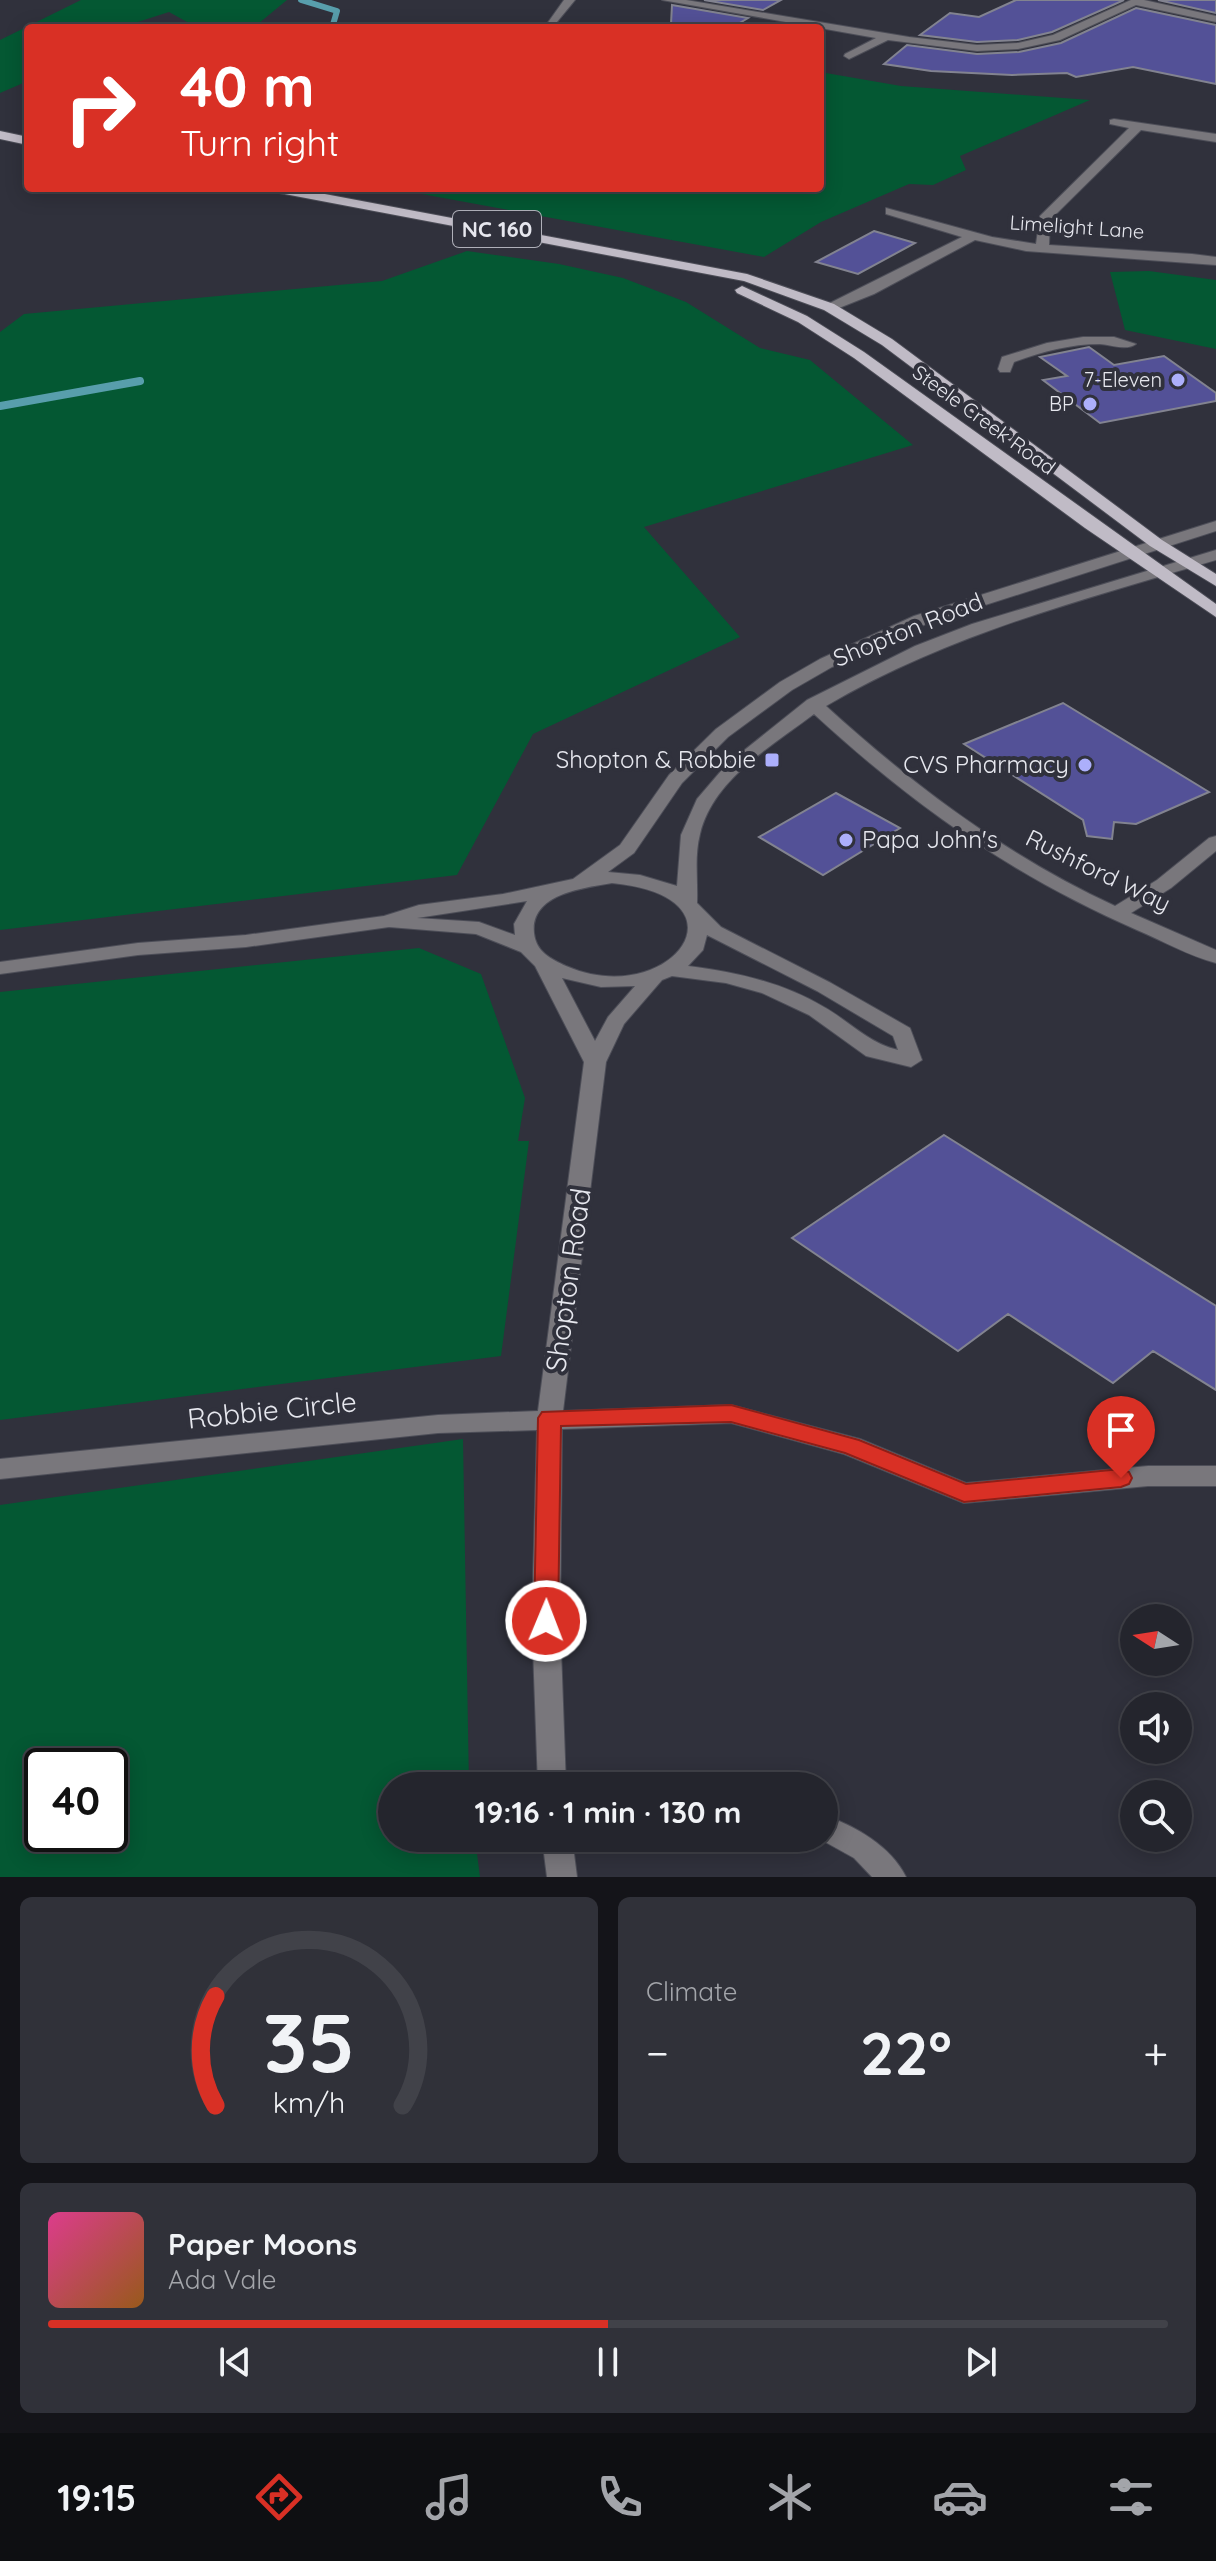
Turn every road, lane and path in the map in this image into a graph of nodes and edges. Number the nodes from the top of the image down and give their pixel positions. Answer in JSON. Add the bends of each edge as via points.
{"nodes":[{"id":1,"x":570,"y":0,"type":"edge"},
{"id":2,"x":667,"y":0,"type":"edge"},
{"id":3,"x":1137,"y":1,"type":"edge"},
{"id":4,"x":1216,"y":19,"type":"edge"},
{"id":5,"x":550,"y":24,"type":"edge"},
{"id":6,"x":814,"y":24,"type":"edge"},
{"id":7,"x":824,"y":26,"type":"edge"},
{"id":8,"x":887,"y":36,"type":"junction"},
{"id":9,"x":849,"y":56,"type":"dead end"},
{"id":10,"x":1114,"y":122,"type":"dead end"},
{"id":11,"x":1138,"y":126,"type":"junction"},
{"id":12,"x":0,"y":135,"type":"edge"},
{"id":13,"x":1216,"y":138,"type":"edge"},
{"id":14,"x":24,"y":140,"type":"edge"},
{"id":15,"x":296,"y":192,"type":"edge"},
{"id":16,"x":890,"y":211,"type":"dead end"},
{"id":17,"x":973,"y":236,"type":"junction"},
{"id":18,"x":1042,"y":248,"type":"junction"},
{"id":19,"x":1216,"y":261,"type":"edge"},
{"id":20,"x":719,"y":274,"type":"junction"},
{"id":21,"x":829,"y":307,"type":"junction"},
{"id":22,"x":1129,"y":344,"type":"dead end"},
{"id":23,"x":1005,"y":369,"type":"dead end"},
{"id":24,"x":1216,"y":526,"type":"edge"},
{"id":25,"x":1156,"y":543,"type":"junction"},
{"id":26,"x":1127,"y":552,"type":"junction"},
{"id":27,"x":1216,"y":555,"type":"edge"},
{"id":28,"x":1188,"y":564,"type":"junction"},
{"id":29,"x":1156,"y":571,"type":"junction"},
{"id":30,"x":1216,"y":581,"type":"edge"},
{"id":31,"x":1216,"y":612,"type":"edge"},
{"id":32,"x":813,"y":704,"type":"junction"},
{"id":33,"x":1216,"y":842,"type":"edge"},
{"id":34,"x":571,"y":884,"type":"junction"},
{"id":35,"x":692,"y":907,"type":"junction"},
{"id":36,"x":1119,"y":912,"type":"junction"},
{"id":37,"x":387,"y":922,"type":"junction"},
{"id":38,"x":527,"y":947,"type":"junction"},
{"id":39,"x":1216,"y":957,"type":"edge"},
{"id":40,"x":544,"y":964,"type":"junction"},
{"id":41,"x":0,"y":968,"type":"edge"},
{"id":42,"x":662,"y":972,"type":"junction"},
{"id":43,"x":595,"y":1062,"type":"junction"},
{"id":44,"x":550,"y":1418,"type":"junction"},
{"id":45,"x":0,"y":1469,"type":"edge"},
{"id":46,"x":1216,"y":1476,"type":"edge"},
{"id":47,"x":551,"y":1772,"type":"edge"},
{"id":48,"x":838,"y":1835,"type":"edge"},
{"id":49,"x":559,"y":1852,"type":"edge"},
{"id":50,"x":562,"y":1877,"type":"edge"},
{"id":51,"x":891,"y":1877,"type":"edge"}],
"edges":[{"from":1,"to":5,"type":"street"},
{"from":2,"to":6,"type":"street"},
{"from":3,"to":4,"type":"street"},
{"from":3,"to":8,"type":"street","via":[[1073,32],[1018,46],[954,46]]},
{"from":7,"to":8,"type":"street"},
{"from":8,"to":9,"type":"street"},
{"from":10,"to":11,"type":"street"},
{"from":11,"to":13,"type":"street"},
{"from":11,"to":18,"type":"street","via":[[1044,219]]},
{"from":12,"to":14,"type":"main road"},
{"from":15,"to":20,"type":"main road","name":"Steele Creek Road","number":"NC 160"},
{"from":16,"to":17,"type":"street","name":"Limelight Lane"},
{"from":17,"to":18,"type":"street","name":"Limelight Lane"},
{"from":17,"to":21,"type":"street"},
{"from":18,"to":19,"type":"street","name":"Limelight Lane"},
{"from":20,"to":21,"type":"main road","name":"Steele Creek Road","number":"NC 160","via":[[747,278]]},
{"from":20,"to":26,"type":"main road","name":"Steele Creek Road","number":"NC 160","via":[[852,348]]},
{"from":21,"to":25,"type":"main road","name":"Steele Creek Road","number":"NC 160","via":[[887,342]]},
{"from":22,"to":23,"type":"street","via":[[1079,340],[1019,355],[1007,360]]},
{"from":24,"to":25,"type":"street","name":"Shopton Road"},
{"from":25,"to":26,"type":"street","name":"Shopton Road"},
{"from":25,"to":28,"type":"main road","name":"Steele Creek Road","number":"NC 160"},
{"from":26,"to":29,"type":"main road","name":"Steele Creek Road","number":"NC 160"},
{"from":26,"to":34,"type":"street","name":"Shopton Road","via":[[920,620],[786,686],[700,754],[655,804],[629,846]]},
{"from":27,"to":28,"type":"street","name":"Shopton Road"},
{"from":28,"to":29,"type":"street","name":"Shopton Road"},
{"from":28,"to":30,"type":"main road","name":"Steele Creek Road","number":"NC 160"},
{"from":29,"to":31,"type":"main road","name":"Steele Creek Road","number":"NC 160"},
{"from":29,"to":32,"type":"street","name":"Shopton Road","via":[[958,633],[901,656]]},
{"from":32,"to":35,"type":"street","name":"Shopton Road","via":[[745,758],[699,811],[685,850]]},
{"from":32,"to":36,"type":"street","name":"Rushford Way","via":[[947,817],[1043,878]]},
{"from":33,"to":36,"type":"street"},
{"from":34,"to":35,"type":"street","via":[[612,877],[643,880],[666,887]]},
{"from":34,"to":37,"type":"street","via":[[419,911]]},
{"from":34,"to":38,"type":"street","via":[[539,900],[526,916]]},
{"from":35,"to":42,"type":"street","via":[[698,940],[688,956]]},
{"from":35,"to":42,"type":"street","via":[[714,931],[903,1033],[911,1060],[873,1051],[816,1011],[769,989],[728,977]]},
{"from":36,"to":39,"type":"street","name":"Rushford Way"},
{"from":37,"to":38,"type":"street","via":[[479,928]]},
{"from":37,"to":41,"type":"street"},
{"from":38,"to":40,"type":"street"},
{"from":40,"to":42,"type":"street","via":[[589,980]]},
{"from":40,"to":43,"type":"street"},
{"from":42,"to":43,"type":"street","name":"Shopton Road","via":[[615,1022]]},
{"from":43,"to":44,"type":"street","name":"Shopton Road"},
{"from":44,"to":45,"type":"street","name":"Robbie Circle","via":[[422,1425]]},
{"from":44,"to":46,"type":"street","name":"Robbie Circle","via":[[731,1414],[851,1446],[964,1493],[1148,1476]]},
{"from":44,"to":47,"type":"street","name":"Shopton Road","via":[[546,1621]]},
{"from":48,"to":51,"type":"street","via":[[864,1849]]},
{"from":49,"to":50,"type":"street"}]}
